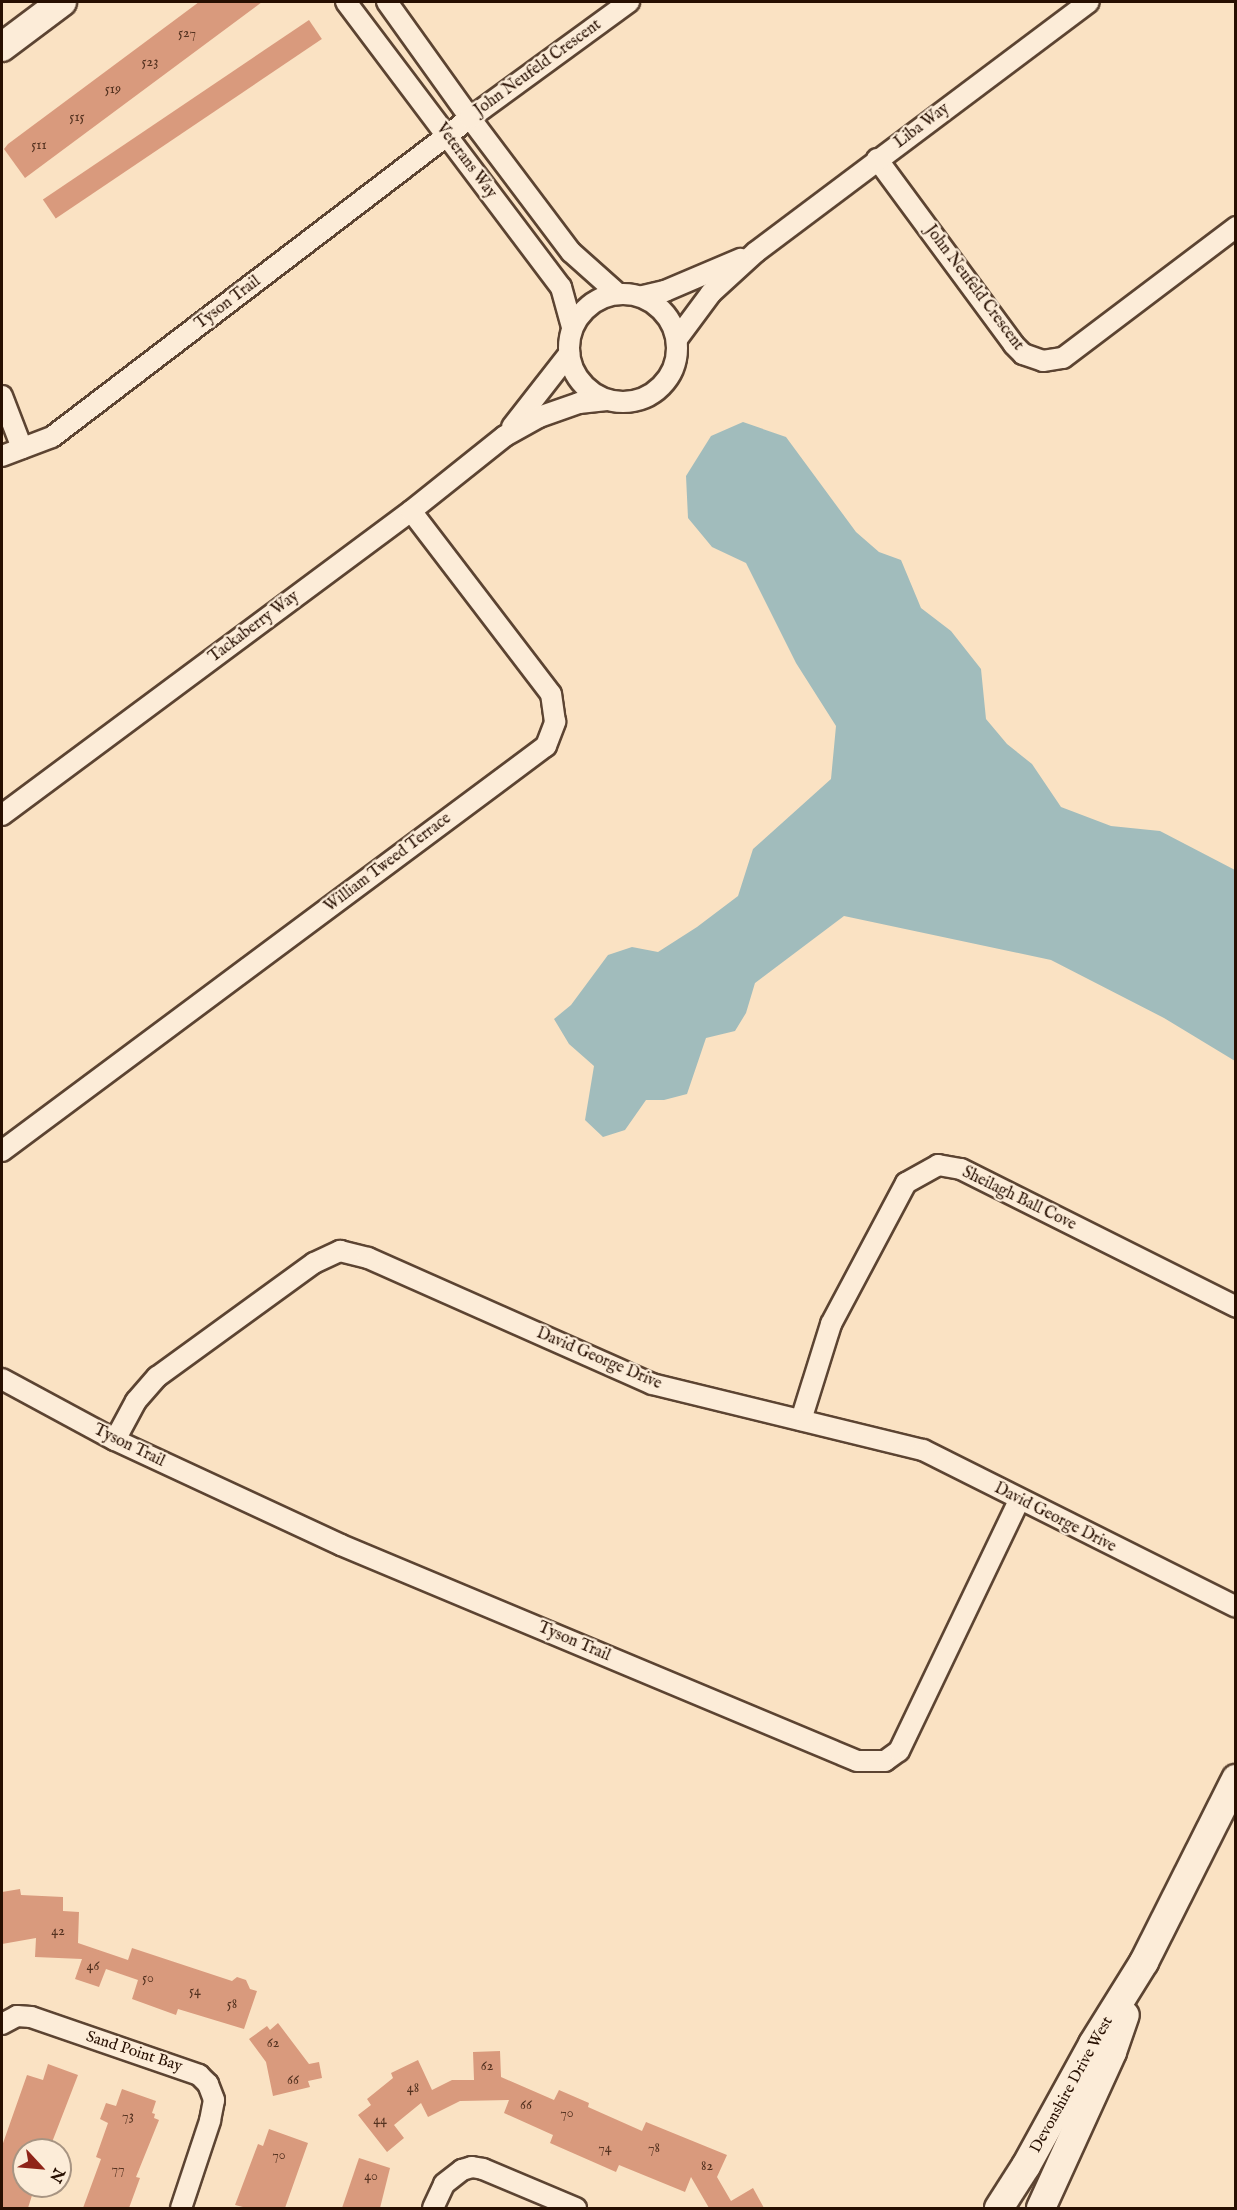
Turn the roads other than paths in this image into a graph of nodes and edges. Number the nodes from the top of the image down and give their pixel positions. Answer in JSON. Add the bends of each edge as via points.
{"nodes":[{"id":1,"x":62,"y":2,"type":"edge"},
{"id":2,"x":346,"y":2,"type":"edge"},
{"id":3,"x":387,"y":2,"type":"edge"},
{"id":4,"x":629,"y":2,"type":"edge"},
{"id":5,"x":1089,"y":2,"type":"edge"},
{"id":6,"x":2,"y":47,"type":"edge"},
{"id":7,"x":470,"y":118,"type":"junction"},
{"id":8,"x":447,"y":136,"type":"junction"},
{"id":9,"x":877,"y":159,"type":"junction"},
{"id":10,"x":1236,"y":227,"type":"edge"},
{"id":11,"x":756,"y":252,"type":"junction"},
{"id":12,"x":617,"y":293,"type":"junction"},
{"id":13,"x":643,"y":296,"type":"junction"},
{"id":14,"x":572,"y":327,"type":"junction"},
{"id":15,"x":677,"y":339,"type":"junction"},
{"id":16,"x":569,"y":354,"type":"junction"},
{"id":17,"x":2,"y":396,"type":"edge"},
{"id":18,"x":607,"y":400,"type":"junction"},
{"id":19,"x":505,"y":436,"type":"junction"},
{"id":20,"x":22,"y":448,"type":"junction"},
{"id":21,"x":2,"y":456,"type":"edge"},
{"id":22,"x":411,"y":510,"type":"junction"},
{"id":23,"x":2,"y":815,"type":"edge"},
{"id":24,"x":2,"y":1150,"type":"edge"},
{"id":25,"x":1236,"y":1307,"type":"edge"},
{"id":26,"x":2,"y":1379,"type":"edge"},
{"id":27,"x":801,"y":1420,"type":"junction"},
{"id":28,"x":115,"y":1440,"type":"junction"},
{"id":29,"x":1020,"y":1500,"type":"junction"},
{"id":30,"x":1236,"y":1607,"type":"edge"},
{"id":31,"x":1236,"y":1779,"type":"edge"},
{"id":32,"x":1144,"y":1962,"type":"junction"},
{"id":33,"x":2,"y":2024,"type":"edge"},
{"id":34,"x":181,"y":2208,"type":"edge"},
{"id":35,"x":433,"y":2208,"type":"edge"},
{"id":36,"x":576,"y":2208,"type":"edge"},
{"id":37,"x":999,"y":2208,"type":"edge"},
{"id":38,"x":1041,"y":2208,"type":"edge"}],
"edges":[{"from":1,"to":6,"type":"street"},
{"from":2,"to":8,"type":"street","name":"Veterans Way"},
{"from":3,"to":7,"type":"street","name":"Veterans Way"},
{"from":4,"to":7,"type":"street","name":"John Neufeld Crescent"},
{"from":5,"to":9,"type":"street","name":"Liba Way"},
{"from":7,"to":8,"type":"street","name":"John Neufeld Crescent"},
{"from":7,"to":12,"type":"street","name":"Veterans Way","via":[[571,252]]},
{"from":8,"to":14,"type":"street","name":"Veterans Way","via":[[561,287]]},
{"from":8,"to":20,"type":"street","name":"Tyson Trail","via":[[52,437]]},
{"from":9,"to":10,"type":"street","name":"John Neufeld Crescent","via":[[1014,345],[1023,354],[1043,361],[1063,358]]},
{"from":9,"to":11,"type":"street","name":"Liba Way"},
{"from":11,"to":13,"type":"street","name":"Liba Way","via":[[666,291]]},
{"from":11,"to":15,"type":"street","name":"Liba Way","via":[[711,294]]},
{"from":12,"to":13,"type":"street"},
{"from":12,"to":14,"type":"street","via":[[590,304]]},
{"from":13,"to":15,"type":"street","via":[[666,313]]},
{"from":14,"to":16,"type":"street"},
{"from":15,"to":18,"type":"street","via":[[674,366],[659,389],[634,401]]},
{"from":16,"to":18,"type":"street","via":[[581,382]]},
{"from":16,"to":19,"type":"street"},
{"from":17,"to":20,"type":"street"},
{"from":18,"to":19,"type":"street","via":[[579,403],[549,413]]},
{"from":19,"to":22,"type":"street","name":"Tackaberry Way"},
{"from":20,"to":21,"type":"street","name":"Tyson Trail"},
{"from":22,"to":23,"type":"street","name":"Tackaberry Way"},
{"from":22,"to":24,"type":"street","name":"William Tweed Terrace","via":[[551,694],[555,722],[546,746]]},
{"from":25,"to":27,"type":"street","name":"Sheilagh Ball Cove","via":[[961,1169],[938,1165],[906,1183],[831,1324]]},
{"from":26,"to":28,"type":"street","name":"Tyson Trail"},
{"from":27,"to":28,"type":"street","name":"David George Drive","via":[[652,1384],[368,1258],[340,1251],[314,1263],[157,1377],[136,1401]]},
{"from":27,"to":29,"type":"street","name":"David George Drive","via":[[923,1450]]},
{"from":28,"to":29,"type":"street","name":"Tyson Trail","via":[[341,1545],[857,1761],[885,1761],[899,1751]]},
{"from":29,"to":30,"type":"street","name":"David George Drive"},
{"from":31,"to":32,"type":"street","name":"Devonshire Drive West"},
{"from":32,"to":37,"type":"street","name":"Devonshire Drive West"},
{"from":32,"to":38,"type":"street","name":"Devonshire Drive West","via":[[1112,2052]]},
{"from":33,"to":34,"type":"street","name":"Sand Point Bay","via":[[17,2016],[31,2017],[199,2075],[208,2084],[214,2100],[210,2121]]},
{"from":35,"to":36,"type":"street","via":[[444,2184],[471,2167]]}]}
